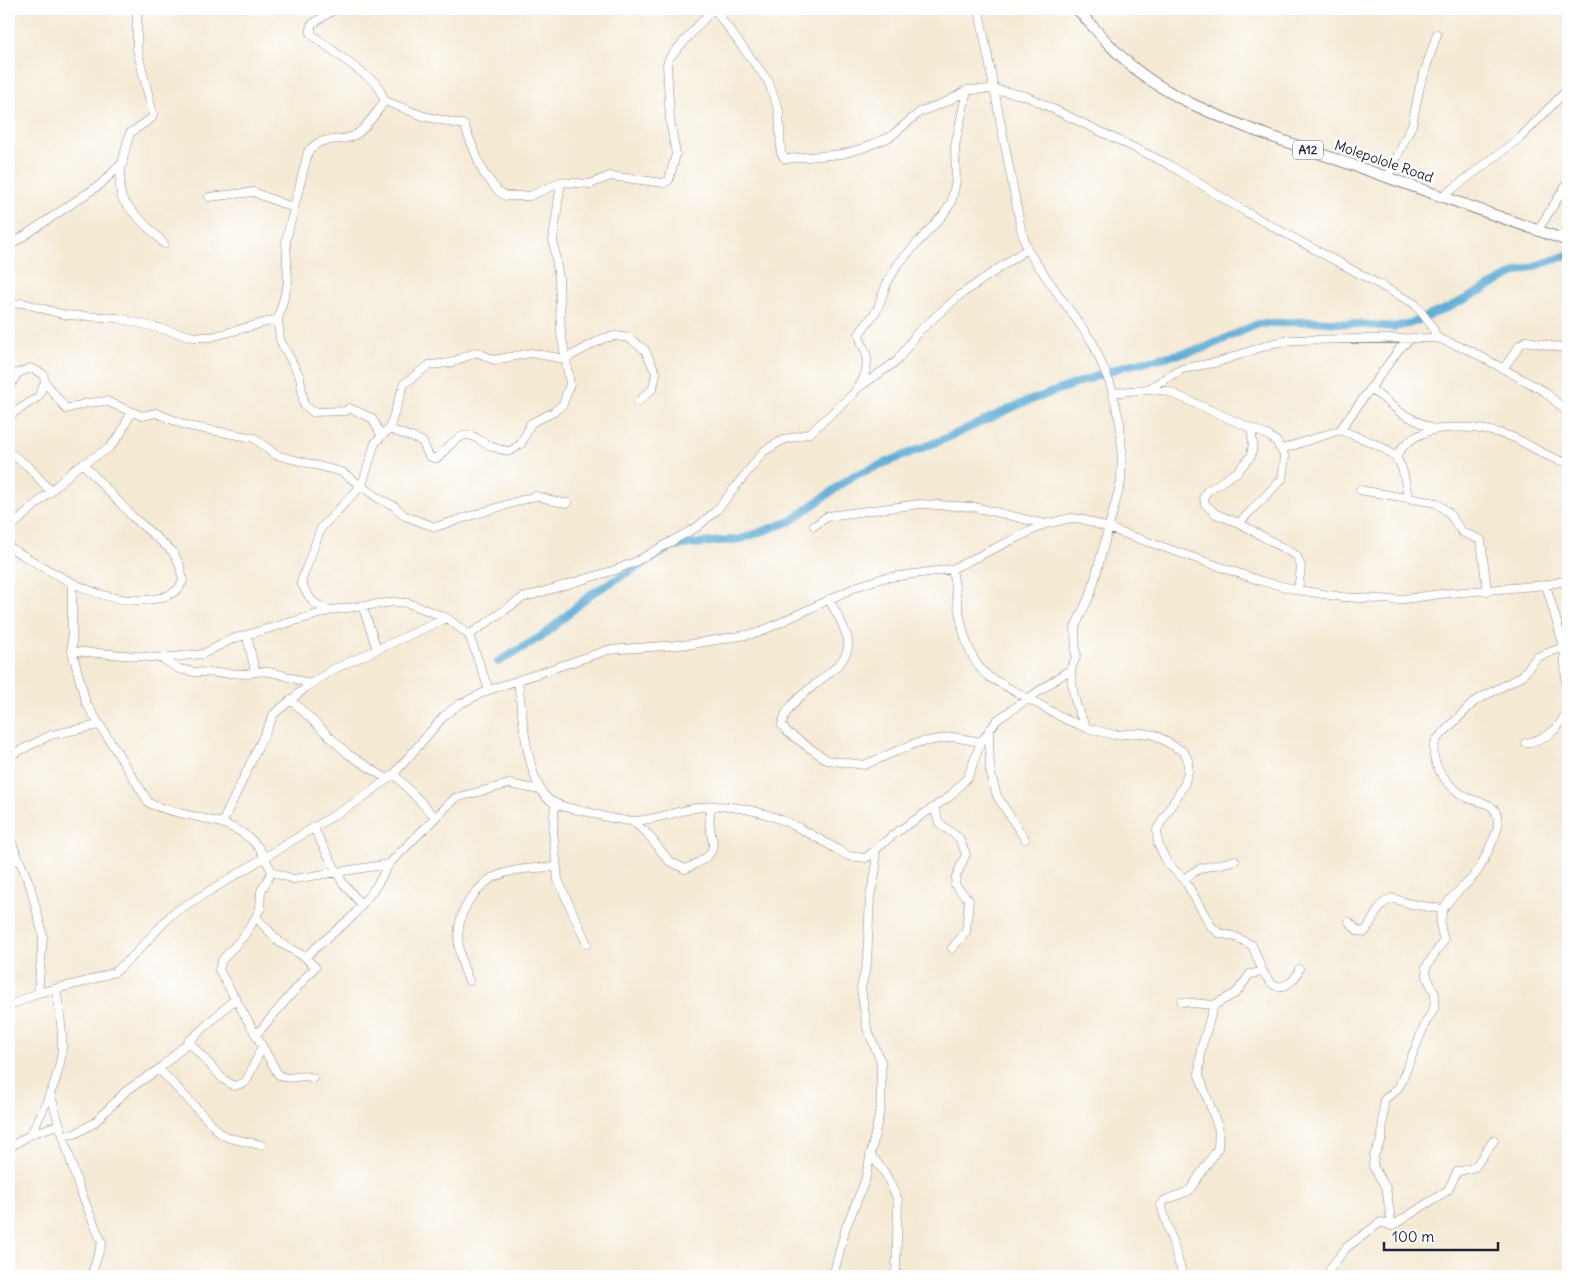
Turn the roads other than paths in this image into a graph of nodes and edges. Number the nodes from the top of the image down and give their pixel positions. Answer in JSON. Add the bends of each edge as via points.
{"nodes":[{"id":1,"x":137,"y":9,"type":"edge"},
{"id":2,"x":335,"y":9,"type":"edge"},
{"id":3,"x":714,"y":9,"type":"edge"},
{"id":4,"x":966,"y":9,"type":"edge"},
{"id":5,"x":1077,"y":9,"type":"edge"},
{"id":6,"x":980,"y":10,"type":"edge"},
{"id":7,"x":1437,"y":34,"type":"dead end"},
{"id":8,"x":1568,"y":88,"type":"edge"},
{"id":9,"x":994,"y":89,"type":"junction"},
{"id":10,"x":967,"y":90,"type":"junction"},
{"id":11,"x":385,"y":101,"type":"junction"},
{"id":12,"x":123,"y":162,"type":"junction"},
{"id":13,"x":1387,"y":178,"type":"junction"},
{"id":14,"x":561,"y":182,"type":"junction"},
{"id":15,"x":1568,"y":182,"type":"edge"},
{"id":16,"x":1443,"y":196,"type":"junction"},
{"id":17,"x":209,"y":197,"type":"dead end"},
{"id":18,"x":294,"y":208,"type":"junction"},
{"id":19,"x":1538,"y":230,"type":"junction"},
{"id":20,"x":1568,"y":230,"type":"edge"},
{"id":21,"x":1558,"y":237,"type":"junction"},
{"id":22,"x":1568,"y":241,"type":"edge"},
{"id":23,"x":164,"y":244,"type":"dead end"},
{"id":24,"x":9,"y":246,"type":"edge"},
{"id":25,"x":1028,"y":249,"type":"junction"},
{"id":26,"x":9,"y":304,"type":"edge"},
{"id":27,"x":278,"y":319,"type":"junction"},
{"id":28,"x":1412,"y":338,"type":"junction"},
{"id":29,"x":1437,"y":338,"type":"junction"},
{"id":30,"x":1568,"y":349,"type":"edge"},
{"id":31,"x":565,"y":358,"type":"junction"},
{"id":32,"x":1503,"y":368,"type":"junction"},
{"id":33,"x":45,"y":382,"type":"junction"},
{"id":34,"x":9,"y":387,"type":"edge"},
{"id":35,"x":860,"y":387,"type":"junction"},
{"id":36,"x":1370,"y":388,"type":"junction"},
{"id":37,"x":1148,"y":389,"type":"junction"},
{"id":38,"x":1112,"y":390,"type":"junction"},
{"id":39,"x":638,"y":402,"type":"dead end"},
{"id":40,"x":131,"y":413,"type":"junction"},
{"id":41,"x":1568,"y":413,"type":"edge"},
{"id":42,"x":9,"y":416,"type":"edge"},
{"id":43,"x":389,"y":429,"type":"junction"},
{"id":44,"x":1250,"y":429,"type":"junction"},
{"id":45,"x":1433,"y":429,"type":"junction"},
{"id":46,"x":1340,"y":430,"type":"junction"},
{"id":47,"x":381,"y":435,"type":"junction"},
{"id":48,"x":1282,"y":448,"type":"junction"},
{"id":49,"x":9,"y":452,"type":"edge"},
{"id":50,"x":1396,"y":458,"type":"junction"},
{"id":51,"x":1568,"y":462,"type":"edge"},
{"id":52,"x":83,"y":464,"type":"junction"},
{"id":53,"x":362,"y":485,"type":"junction"},
{"id":54,"x":1360,"y":490,"type":"dead end"},
{"id":55,"x":50,"y":492,"type":"junction"},
{"id":56,"x":1408,"y":497,"type":"junction"},
{"id":57,"x":568,"y":502,"type":"dead end"},
{"id":58,"x":1239,"y":523,"type":"junction"},
{"id":59,"x":1045,"y":524,"type":"junction"},
{"id":60,"x":814,"y":526,"type":"dead end"},
{"id":61,"x":1110,"y":527,"type":"junction"},
{"id":62,"x":9,"y":529,"type":"edge"},
{"id":63,"x":9,"y":547,"type":"edge"},
{"id":64,"x":952,"y":569,"type":"junction"},
{"id":65,"x":1568,"y":580,"type":"edge"},
{"id":66,"x":72,"y":584,"type":"junction"},
{"id":67,"x":1546,"y":585,"type":"junction"},
{"id":68,"x":1298,"y":590,"type":"junction"},
{"id":69,"x":1487,"y":591,"type":"junction"},
{"id":70,"x":828,"y":599,"type":"junction"},
{"id":71,"x":362,"y":605,"type":"junction"},
{"id":72,"x":331,"y":610,"type":"junction"},
{"id":73,"x":447,"y":618,"type":"junction"},
{"id":74,"x":469,"y":635,"type":"junction"},
{"id":75,"x":247,"y":636,"type":"junction"},
{"id":76,"x":1564,"y":647,"type":"junction"},
{"id":77,"x":378,"y":648,"type":"junction"},
{"id":78,"x":72,"y":651,"type":"junction"},
{"id":79,"x":161,"y":658,"type":"junction"},
{"id":80,"x":1071,"y":669,"type":"junction"},
{"id":81,"x":255,"y":671,"type":"junction"},
{"id":82,"x":518,"y":680,"type":"junction"},
{"id":83,"x":310,"y":684,"type":"junction"},
{"id":84,"x":489,"y":690,"type":"junction"},
{"id":85,"x":1029,"y":698,"type":"junction"},
{"id":86,"x":291,"y":700,"type":"junction"},
{"id":87,"x":1568,"y":711,"type":"edge"},
{"id":88,"x":99,"y":725,"type":"junction"},
{"id":89,"x":1087,"y":728,"type":"junction"},
{"id":90,"x":989,"y":730,"type":"junction"},
{"id":91,"x":981,"y":742,"type":"junction"},
{"id":92,"x":1526,"y":743,"type":"dead end"},
{"id":93,"x":9,"y":756,"type":"edge"},
{"id":94,"x":390,"y":777,"type":"junction"},
{"id":95,"x":540,"y":790,"type":"junction"},
{"id":96,"x":555,"y":804,"type":"junction"},
{"id":97,"x":712,"y":805,"type":"junction"},
{"id":98,"x":934,"y":807,"type":"junction"},
{"id":99,"x":434,"y":816,"type":"junction"},
{"id":100,"x":632,"y":821,"type":"junction"},
{"id":101,"x":222,"y":823,"type":"junction"},
{"id":102,"x":314,"y":829,"type":"junction"},
{"id":103,"x":9,"y":836,"type":"edge"},
{"id":104,"x":1025,"y":839,"type":"dead end"},
{"id":105,"x":876,"y":851,"type":"junction"},
{"id":106,"x":264,"y":858,"type":"junction"},
{"id":107,"x":19,"y":859,"type":"junction"},
{"id":108,"x":1235,"y":860,"type":"dead end"},
{"id":109,"x":9,"y":862,"type":"edge"},
{"id":110,"x":389,"y":864,"type":"junction"},
{"id":111,"x":555,"y":867,"type":"junction"},
{"id":112,"x":272,"y":872,"type":"junction"},
{"id":113,"x":337,"y":872,"type":"junction"},
{"id":114,"x":1184,"y":880,"type":"junction"},
{"id":115,"x":362,"y":905,"type":"junction"},
{"id":116,"x":1442,"y":909,"type":"junction"},
{"id":117,"x":256,"y":917,"type":"junction"},
{"id":118,"x":1349,"y":922,"type":"dead end"},
{"id":119,"x":587,"y":944,"type":"dead end"},
{"id":120,"x":952,"y":948,"type":"dead end"},
{"id":121,"x":305,"y":957,"type":"junction"},
{"id":122,"x":1299,"y":969,"type":"dead end"},
{"id":123,"x":1263,"y":972,"type":"junction"},
{"id":124,"x":469,"y":981,"type":"dead end"},
{"id":125,"x":56,"y":989,"type":"junction"},
{"id":126,"x":38,"y":993,"type":"junction"},
{"id":127,"x":236,"y":998,"type":"junction"},
{"id":128,"x":1182,"y":1002,"type":"dead end"},
{"id":129,"x":1214,"y":1005,"type":"junction"},
{"id":130,"x":9,"y":1006,"type":"edge"},
{"id":131,"x":256,"y":1035,"type":"junction"},
{"id":132,"x":188,"y":1041,"type":"junction"},
{"id":133,"x":262,"y":1047,"type":"junction"},
{"id":134,"x":159,"y":1068,"type":"junction"},
{"id":135,"x":313,"y":1078,"type":"dead end"},
{"id":136,"x":50,"y":1093,"type":"junction"},
{"id":137,"x":58,"y":1125,"type":"junction"},
{"id":138,"x":31,"y":1134,"type":"junction"},
{"id":139,"x":64,"y":1135,"type":"junction"},
{"id":140,"x":1494,"y":1140,"type":"dead end"},
{"id":141,"x":261,"y":1145,"type":"dead end"},
{"id":142,"x":9,"y":1148,"type":"edge"},
{"id":143,"x":870,"y":1154,"type":"junction"},
{"id":144,"x":1392,"y":1226,"type":"junction"},
{"id":145,"x":91,"y":1276,"type":"edge"},
{"id":146,"x":833,"y":1276,"type":"edge"},
{"id":147,"x":896,"y":1276,"type":"edge"},
{"id":148,"x":1183,"y":1276,"type":"edge"},
{"id":149,"x":1330,"y":1276,"type":"edge"}],
"edges":[{"from":1,"to":12,"type":"street","via":[[137,49],[153,114],[130,133]]},
{"from":2,"to":11,"type":"street","via":[[311,25],[311,34],[377,84]]},
{"from":3,"to":10,"type":"street","via":[[768,81],[778,111],[784,159],[860,150],[890,137],[920,112]]},
{"from":3,"to":14,"type":"street","via":[[670,56],[667,64],[670,120],[676,154],[668,180],[658,184],[610,176],[590,184]]},
{"from":4,"to":6,"type":"street"},
{"from":5,"to":13,"type":"main road","name":"Molepolole Road","number":"A12","via":[[1140,73],[1181,98],[1253,130]]},
{"from":6,"to":9,"type":"street"},
{"from":7,"to":13,"type":"street","via":[[1420,86],[1412,126]]},
{"from":8,"to":16,"type":"street","via":[[1520,138]]},
{"from":9,"to":10,"type":"street"},
{"from":9,"to":25,"type":"street","via":[[1021,229]]},
{"from":9,"to":29,"type":"street","via":[[1026,96],[1047,105],[1166,163],[1246,212],[1415,304]]},
{"from":10,"to":35,"type":"street","via":[[955,146],[956,181],[951,203],[944,215],[898,264],[877,310],[861,329],[859,334],[866,362]]},
{"from":11,"to":14,"type":"street","via":[[423,116],[464,125],[483,172],[506,196],[530,196]]},
{"from":11,"to":18,"type":"street","via":[[358,133],[318,141],[313,145],[308,152]]},
{"from":12,"to":23,"type":"street","via":[[122,199]]},
{"from":12,"to":24,"type":"street","via":[[101,184]]},
{"from":13,"to":16,"type":"main road","name":"Molepolole Road","number":"A12"},
{"from":14,"to":31,"type":"street","via":[[553,240]]},
{"from":15,"to":19,"type":"street"},
{"from":16,"to":19,"type":"main road","name":"Molepolole Road","number":"A12"},
{"from":17,"to":18,"type":"street","via":[[253,192]]},
{"from":18,"to":27,"type":"street","via":[[285,249],[288,283]]},
{"from":19,"to":21,"type":"main road","name":"Molepolole Road","number":"A12"},
{"from":20,"to":21,"type":"street"},
{"from":21,"to":22,"type":"main road","name":"Molepolole Road","number":"A12"},
{"from":25,"to":35,"type":"street","via":[[960,295],[917,332],[897,361]]},
{"from":25,"to":38,"type":"street","via":[[1088,333]]},
{"from":26,"to":27,"type":"street","via":[[23,303],[64,315],[118,318],[194,337],[211,337]]},
{"from":27,"to":47,"type":"street","via":[[280,340],[300,377],[304,405],[313,412],[346,411],[349,408],[372,418]]},
{"from":28,"to":29,"type":"street"},
{"from":28,"to":36,"type":"street","via":[[1400,348]]},
{"from":28,"to":37,"type":"street","via":[[1274,342],[1218,362],[1182,369]]},
{"from":29,"to":32,"type":"street"},
{"from":30,"to":32,"type":"street","via":[[1526,341]]},
{"from":31,"to":39,"type":"street","via":[[604,338],[616,336],[638,342],[656,373],[653,388]]},
{"from":31,"to":43,"type":"street","via":[[531,353],[494,360],[477,352],[450,363],[429,365],[404,384]]},
{"from":31,"to":43,"type":"street","via":[[570,384],[563,404],[532,424],[516,449],[502,450],[466,434],[449,445],[438,458],[433,458],[422,441]]},
{"from":32,"to":41,"type":"street","via":[[1551,395]]},
{"from":33,"to":34,"type":"street","via":[[43,374],[31,368],[18,373]]},
{"from":33,"to":40,"type":"street","via":[[66,410],[106,401]]},
{"from":33,"to":42,"type":"street","via":[[38,397]]},
{"from":35,"to":74,"type":"street","via":[[810,434],[783,440],[764,451],[717,510],[697,527],[615,570],[522,598]]},
{"from":36,"to":45,"type":"street","via":[[1401,413]]},
{"from":36,"to":46,"type":"street"},
{"from":37,"to":38,"type":"street"},
{"from":37,"to":44,"type":"street","via":[[1167,391]]},
{"from":38,"to":61,"type":"street","via":[[1120,423],[1122,451],[1121,482]]},
{"from":40,"to":52,"type":"street","via":[[115,442]]},
{"from":40,"to":53,"type":"street","via":[[142,416],[156,413],[188,426],[254,438],[276,455],[334,469]]},
{"from":43,"to":47,"type":"street"},
{"from":44,"to":48,"type":"street","via":[[1269,436]]},
{"from":44,"to":58,"type":"street","via":[[1253,444],[1250,456],[1237,472],[1207,490],[1204,497],[1216,514]]},
{"from":45,"to":50,"type":"street","via":[[1407,442]]},
{"from":45,"to":51,"type":"street","via":[[1467,428],[1511,437],[1552,458]]},
{"from":46,"to":48,"type":"street"},
{"from":46,"to":50,"type":"street"},
{"from":47,"to":53,"type":"street","via":[[375,443]]},
{"from":48,"to":58,"type":"street","via":[[1285,457],[1282,478]]},
{"from":49,"to":55,"type":"street","via":[[29,467]]},
{"from":50,"to":56,"type":"street","via":[[1401,465]]},
{"from":52,"to":55,"type":"street"},
{"from":52,"to":66,"type":"street","via":[[133,517],[172,552],[183,580],[180,588],[172,594],[141,600],[127,600]]},
{"from":53,"to":57,"type":"street","via":[[405,516],[435,527],[535,496],[562,504]]},
{"from":53,"to":72,"type":"street","via":[[321,528],[301,582],[313,602]]},
{"from":54,"to":56,"type":"street"},
{"from":55,"to":62,"type":"street"},
{"from":56,"to":69,"type":"street","via":[[1441,506],[1462,532],[1481,540]]},
{"from":58,"to":68,"type":"street","via":[[1297,556],[1301,567]]},
{"from":59,"to":60,"type":"street","via":[[974,507],[920,504],[828,516]]},
{"from":59,"to":61,"type":"street","via":[[1071,518]]},
{"from":59,"to":64,"type":"street"},
{"from":61,"to":68,"type":"street","via":[[1208,563]]},
{"from":61,"to":80,"type":"street","via":[[1091,593],[1076,626],[1077,651]]},
{"from":63,"to":66,"type":"street"},
{"from":64,"to":70,"type":"street","via":[[872,581]]},
{"from":64,"to":85,"type":"street","via":[[966,638],[975,663],[999,684]]},
{"from":65,"to":67,"type":"street"},
{"from":66,"to":78,"type":"street"},
{"from":67,"to":69,"type":"street"},
{"from":67,"to":76,"type":"street"},
{"from":68,"to":69,"type":"street","via":[[1342,598],[1397,600]]},
{"from":70,"to":82,"type":"street","via":[[758,633],[709,642],[608,650]]},
{"from":70,"to":91,"type":"street","via":[[845,632],[847,650],[836,667],[807,689],[786,712],[782,725],[787,732],[828,760],[864,765],[916,742],[952,737]]},
{"from":71,"to":72,"type":"street"},
{"from":71,"to":73,"type":"street","via":[[408,603]]},
{"from":71,"to":77,"type":"street"},
{"from":72,"to":75,"type":"street"},
{"from":73,"to":74,"type":"street"},
{"from":73,"to":77,"type":"street"},
{"from":74,"to":84,"type":"street"},
{"from":75,"to":79,"type":"street","via":[[232,639],[198,656]]},
{"from":75,"to":81,"type":"street"},
{"from":76,"to":87,"type":"street"},
{"from":76,"to":116,"type":"street","via":[[1541,654],[1522,676],[1476,701],[1436,740],[1433,755],[1441,774],[1468,798],[1493,808],[1498,827],[1478,871]]},
{"from":77,"to":83,"type":"street"},
{"from":78,"to":79,"type":"street"},
{"from":78,"to":88,"type":"street","via":[[86,703]]},
{"from":79,"to":81,"type":"street","via":[[179,669],[195,672],[248,674]]},
{"from":80,"to":85,"type":"street"},
{"from":80,"to":89,"type":"street","via":[[1073,698]]},
{"from":81,"to":83,"type":"street"},
{"from":82,"to":84,"type":"street"},
{"from":82,"to":95,"type":"street","via":[[525,738]]},
{"from":83,"to":86,"type":"street"},
{"from":84,"to":94,"type":"street","via":[[458,705],[444,716]]},
{"from":85,"to":89,"type":"street"},
{"from":85,"to":90,"type":"street","via":[[1003,715]]},
{"from":86,"to":94,"type":"street","via":[[348,754]]},
{"from":86,"to":101,"type":"street","via":[[268,722]]},
{"from":87,"to":92,"type":"street","via":[[1554,732]]},
{"from":88,"to":93,"type":"street","via":[[51,736]]},
{"from":88,"to":101,"type":"street","via":[[149,802]]},
{"from":89,"to":114,"type":"street","via":[[1115,735],[1155,735],[1184,752],[1188,760],[1184,785],[1162,819],[1157,835],[1168,864]]},
{"from":90,"to":91,"type":"street"},
{"from":90,"to":104,"type":"street","via":[[990,771],[997,796]]},
{"from":91,"to":98,"type":"street","via":[[968,777]]},
{"from":94,"to":99,"type":"street"},
{"from":94,"to":102,"type":"street"},
{"from":95,"to":96,"type":"street"},
{"from":95,"to":99,"type":"street","via":[[509,784],[467,794],[455,798]]},
{"from":96,"to":100,"type":"street"},
{"from":96,"to":111,"type":"street","via":[[552,831]]},
{"from":97,"to":100,"type":"street"},
{"from":97,"to":100,"type":"street","via":[[709,816],[713,846],[710,855],[685,870],[669,861]]},
{"from":97,"to":105,"type":"street","via":[[749,810],[792,823],[853,857],[866,858]]},
{"from":98,"to":105,"type":"street","via":[[894,834]]},
{"from":98,"to":120,"type":"street","via":[[939,823],[958,838],[966,854],[955,885],[969,900],[966,932]]},
{"from":99,"to":110,"type":"street"},
{"from":101,"to":106,"type":"street","via":[[253,841]]},
{"from":102,"to":106,"type":"street"},
{"from":102,"to":113,"type":"street"},
{"from":103,"to":107,"type":"street"},
{"from":105,"to":143,"type":"street","via":[[867,963],[861,988],[867,1028],[879,1052],[881,1067],[881,1106]]},
{"from":106,"to":112,"type":"street"},
{"from":106,"to":125,"type":"street","via":[[173,913],[115,972]]},
{"from":107,"to":109,"type":"street"},
{"from":107,"to":126,"type":"street","via":[[43,936]]},
{"from":108,"to":114,"type":"street","via":[[1218,866],[1203,866]]},
{"from":110,"to":113,"type":"street"},
{"from":110,"to":115,"type":"street"},
{"from":111,"to":119,"type":"street","via":[[560,888]]},
{"from":111,"to":124,"type":"street","via":[[504,873],[492,878],[473,895],[462,913],[458,932],[458,951]]},
{"from":112,"to":113,"type":"street","via":[[293,879]]},
{"from":112,"to":117,"type":"street","via":[[261,891]]},
{"from":113,"to":115,"type":"street"},
{"from":114,"to":123,"type":"street","via":[[1214,930],[1252,945]]},
{"from":115,"to":121,"type":"street"},
{"from":116,"to":118,"type":"street","via":[[1392,898],[1382,904],[1365,932],[1358,931]]},
{"from":116,"to":144,"type":"street","via":[[1439,922],[1444,940],[1431,956],[1426,973],[1436,1004],[1400,1087],[1384,1100],[1382,1139],[1373,1160],[1376,1173],[1386,1188]]},
{"from":117,"to":121,"type":"street","via":[[279,942]]},
{"from":117,"to":127,"type":"street","via":[[219,965]]},
{"from":121,"to":131,"type":"street","via":[[315,967]]},
{"from":122,"to":123,"type":"street","via":[[1292,981],[1278,986],[1272,984]]},
{"from":123,"to":129,"type":"street","via":[[1250,974],[1236,993]]},
{"from":125,"to":126,"type":"street"},
{"from":125,"to":136,"type":"street","via":[[62,1047]]},
{"from":126,"to":130,"type":"street"},
{"from":127,"to":131,"type":"street"},
{"from":127,"to":132,"type":"street"},
{"from":128,"to":129,"type":"street"},
{"from":129,"to":148,"type":"street","via":[[1202,1049],[1199,1075],[1219,1130],[1218,1148],[1189,1191],[1165,1200],[1161,1205]]},
{"from":131,"to":133,"type":"street"},
{"from":132,"to":133,"type":"street","via":[[223,1079],[234,1086],[246,1082]]},
{"from":132,"to":134,"type":"street"},
{"from":133,"to":135,"type":"street","via":[[273,1068],[283,1078],[306,1075]]},
{"from":134,"to":139,"type":"street","via":[[126,1091],[90,1126],[75,1134]]},
{"from":134,"to":141,"type":"street","via":[[222,1134]]},
{"from":136,"to":137,"type":"street"},
{"from":136,"to":138,"type":"street"},
{"from":137,"to":138,"type":"street"},
{"from":137,"to":139,"type":"street"},
{"from":138,"to":142,"type":"street"},
{"from":139,"to":145,"type":"street","via":[[67,1154],[102,1243]]},
{"from":140,"to":144,"type":"street","via":[[1475,1167],[1457,1172],[1448,1190]]},
{"from":143,"to":146,"type":"street","via":[[865,1181],[846,1227]]},
{"from":143,"to":147,"type":"street","via":[[885,1172],[898,1200]]},
{"from":144,"to":149,"type":"street","via":[[1382,1222],[1346,1247],[1330,1268]]}]}
